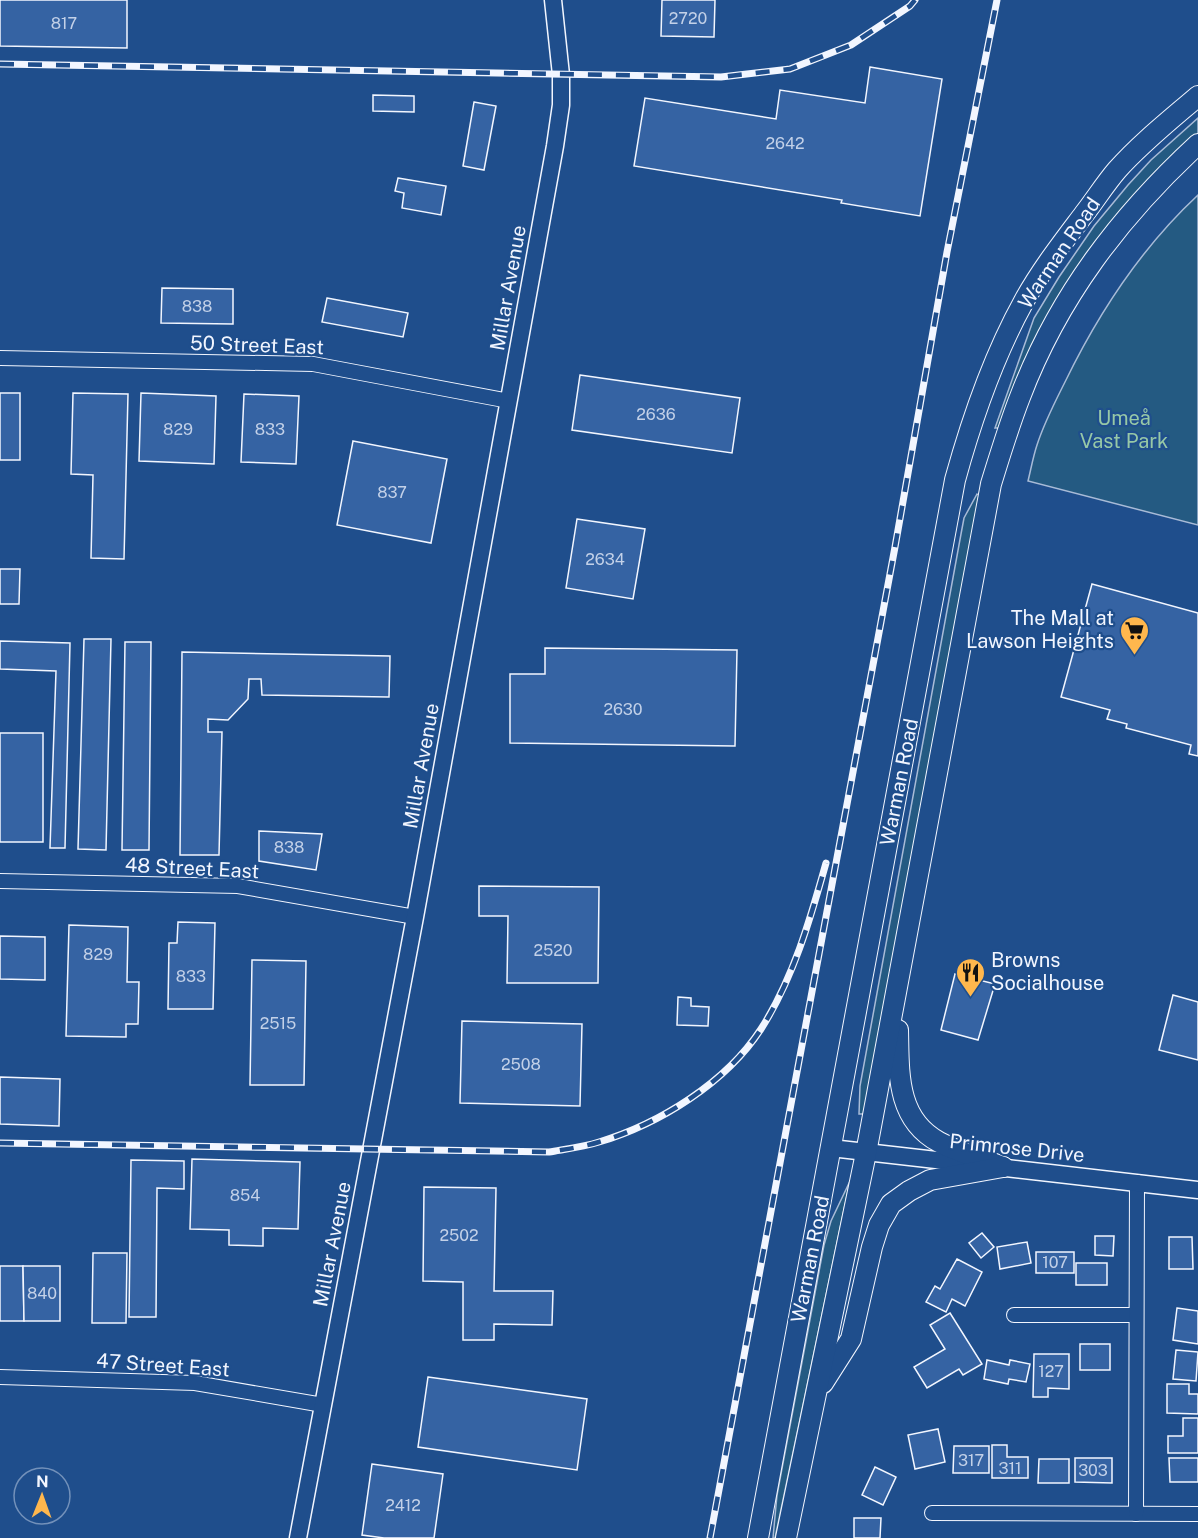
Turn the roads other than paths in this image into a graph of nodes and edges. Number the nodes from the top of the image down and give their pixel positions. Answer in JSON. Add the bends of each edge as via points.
{"nodes":[{"id":1,"x":553,"y":0,"type":"edge"},
{"id":2,"x":1198,"y":96,"type":"edge"},
{"id":3,"x":1198,"y":144,"type":"edge"},
{"id":4,"x":0,"y":358,"type":"edge"},
{"id":5,"x":509,"y":401,"type":"junction"},
{"id":6,"x":0,"y":881,"type":"edge"},
{"id":7,"x":415,"y":917,"type":"junction"},
{"id":8,"x":897,"y":989,"type":"junction"},
{"id":9,"x":831,"y":1148,"type":"junction"},
{"id":10,"x":866,"y":1153,"type":"junction"},
{"id":11,"x":1003,"y":1167,"type":"junction"},
{"id":12,"x":1137,"y":1182,"type":"junction"},
{"id":13,"x":1198,"y":1190,"type":"edge"},
{"id":14,"x":1014,"y":1315,"type":"dead end"},
{"id":15,"x":1135,"y":1315,"type":"junction"},
{"id":16,"x":0,"y":1377,"type":"edge"},
{"id":17,"x":816,"y":1393,"type":"junction"},
{"id":18,"x":323,"y":1405,"type":"junction"},
{"id":19,"x":932,"y":1513,"type":"dead end"},
{"id":20,"x":1136,"y":1514,"type":"junction"},
{"id":21,"x":1198,"y":1514,"type":"edge"},
{"id":22,"x":298,"y":1538,"type":"edge"},
{"id":23,"x":760,"y":1538,"type":"edge"},
{"id":24,"x":786,"y":1538,"type":"edge"}],
"edges":[{"from":1,"to":5,"type":"street","name":"Millar Avenue","via":[[561,105]]},
{"from":2,"to":9,"type":"main road","name":"Warman Road","via":[[1117,170],[1051,257],[1024,300],[982,393],[955,480]]},
{"from":3,"to":8,"type":"main road","name":"Warman Road","via":[[1151,189],[1110,237],[1056,320],[1020,396],[991,484]]},
{"from":4,"to":5,"type":"street","name":"50 Street East","via":[[313,364]]},
{"from":5,"to":7,"type":"street","name":"Millar Avenue"},
{"from":6,"to":7,"type":"street","name":"48 Street East","via":[[238,886]]},
{"from":7,"to":18,"type":"street","name":"Millar Avenue"},
{"from":8,"to":10,"type":"main road","name":"Warman Road"},
{"from":8,"to":11,"type":"main road","via":[[899,1076],[911,1115],[938,1141]]},
{"from":9,"to":10,"type":"street","name":"Primrose Drive"},
{"from":9,"to":23,"type":"main road","name":"Warman Road"},
{"from":10,"to":11,"type":"street","name":"Primrose Drive"},
{"from":10,"to":17,"type":"main road","name":"Warman Road"},
{"from":11,"to":12,"type":"street","name":"Primrose Drive"},
{"from":11,"to":17,"type":"main road","via":[[930,1180],[891,1204],[872,1246],[851,1339]]},
{"from":12,"to":13,"type":"street","name":"Primrose Drive"},
{"from":12,"to":15,"type":"street"},
{"from":14,"to":15,"type":"street"},
{"from":15,"to":20,"type":"street"},
{"from":16,"to":18,"type":"street","name":"47 Street East","via":[[195,1383]]},
{"from":17,"to":24,"type":"main road","name":"Warman Road"},
{"from":18,"to":22,"type":"street","name":"Millar Avenue"},
{"from":19,"to":20,"type":"street"},
{"from":20,"to":21,"type":"street"}]}
